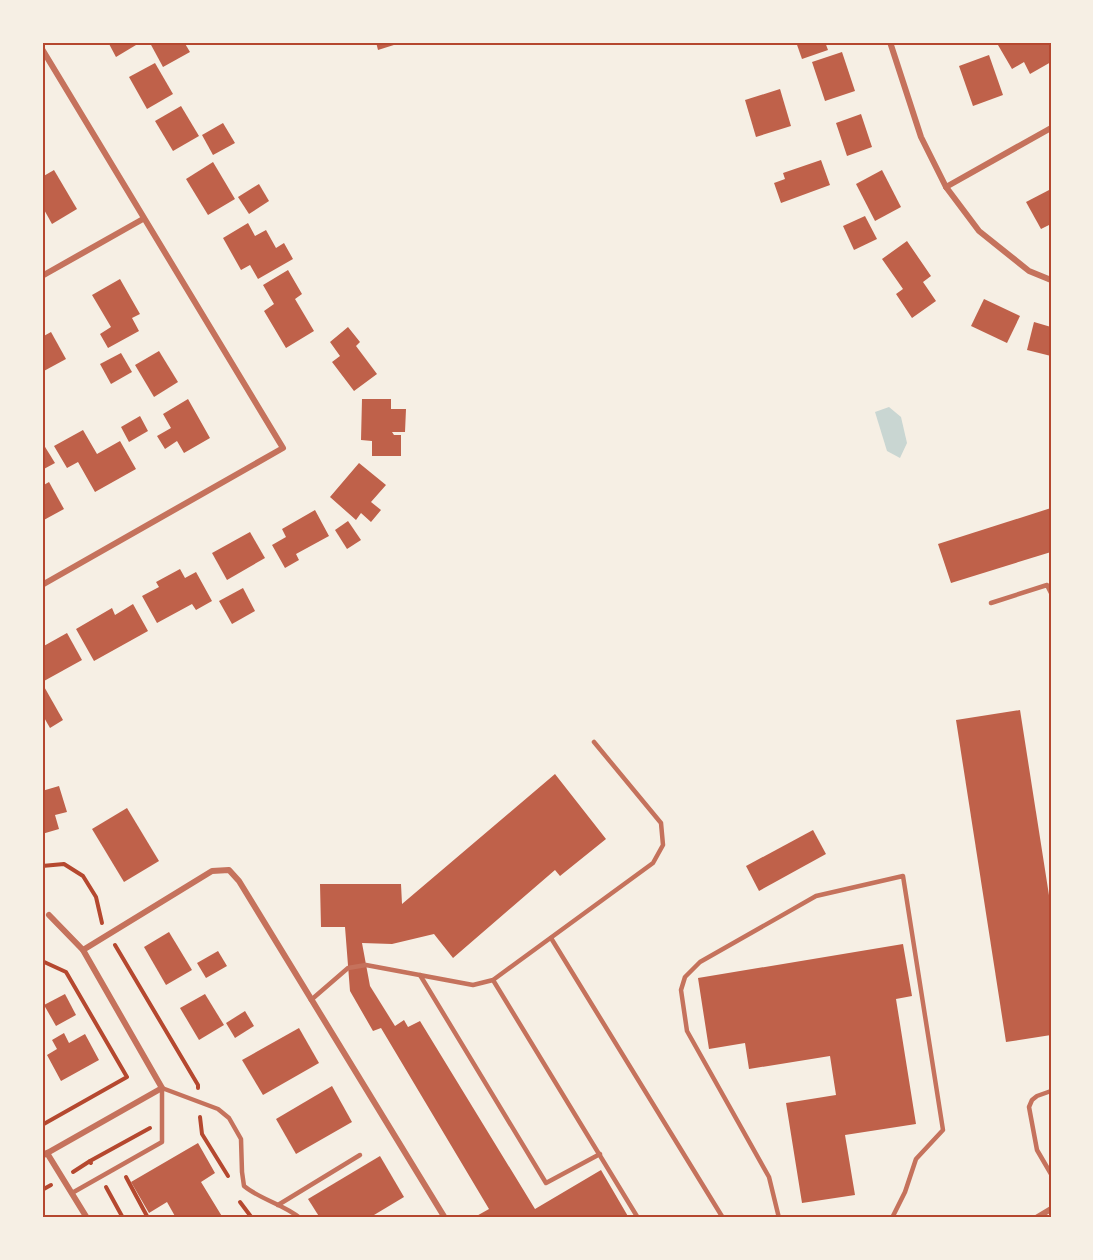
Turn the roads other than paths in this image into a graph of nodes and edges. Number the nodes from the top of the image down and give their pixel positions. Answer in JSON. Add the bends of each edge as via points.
{"nodes":[{"id":1,"x":890,"y":42,"type":"edge"},
{"id":2,"x":42,"y":49,"type":"edge"},
{"id":3,"x":1051,"y":128,"type":"edge"},
{"id":4,"x":946,"y":187,"type":"junction"},
{"id":5,"x":143,"y":219,"type":"junction"},
{"id":6,"x":42,"y":276,"type":"edge"},
{"id":7,"x":1051,"y":280,"type":"edge"},
{"id":8,"x":1049,"y":584,"type":"edge"},
{"id":9,"x":42,"y":585,"type":"edge"},
{"id":10,"x":1051,"y":593,"type":"edge"},
{"id":11,"x":991,"y":603,"type":"dead end"},
{"id":12,"x":594,"y":742,"type":"dead end"},
{"id":13,"x":50,"y":915,"type":"dead end"},
{"id":14,"x":551,"y":938,"type":"junction"},
{"id":15,"x":82,"y":950,"type":"junction"},
{"id":16,"x":420,"y":975,"type":"junction"},
{"id":17,"x":493,"y":980,"type":"junction"},
{"id":18,"x":311,"y":1000,"type":"junction"},
{"id":19,"x":162,"y":1088,"type":"junction"},
{"id":20,"x":1051,"y":1091,"type":"edge"},
{"id":21,"x":45,"y":1154,"type":"edge"},
{"id":22,"x":600,"y":1154,"type":"junction"},
{"id":23,"x":360,"y":1155,"type":"dead end"},
{"id":24,"x":1051,"y":1174,"type":"edge"},
{"id":25,"x":72,"y":1194,"type":"junction"},
{"id":26,"x":278,"y":1205,"type":"junction"},
{"id":27,"x":1050,"y":1211,"type":"edge"},
{"id":28,"x":87,"y":1218,"type":"edge"},
{"id":29,"x":300,"y":1218,"type":"edge"},
{"id":30,"x":445,"y":1218,"type":"edge"},
{"id":31,"x":638,"y":1218,"type":"edge"},
{"id":32,"x":723,"y":1218,"type":"edge"},
{"id":33,"x":779,"y":1218,"type":"edge"},
{"id":34,"x":892,"y":1218,"type":"edge"},
{"id":35,"x":1035,"y":1218,"type":"edge"}],
"edges":[{"from":1,"to":4,"type":"street","via":[[921,137]]},
{"from":2,"to":5,"type":"street"},
{"from":3,"to":4,"type":"street"},
{"from":4,"to":7,"type":"street","via":[[979,231],[1029,271]]},
{"from":5,"to":6,"type":"street"},
{"from":5,"to":9,"type":"street","via":[[283,448]]},
{"from":8,"to":10,"type":"lane"},
{"from":8,"to":11,"type":"lane"},
{"from":12,"to":14,"type":"lane","via":[[661,823],[663,845],[653,863]]},
{"from":13,"to":15,"type":"street"},
{"from":14,"to":17,"type":"lane"},
{"from":14,"to":32,"type":"lane"},
{"from":15,"to":18,"type":"street","via":[[212,871],[229,870]]},
{"from":15,"to":19,"type":"street"},
{"from":16,"to":17,"type":"lane","via":[[473,984]]},
{"from":16,"to":18,"type":"lane","via":[[366,965],[348,968]]},
{"from":16,"to":22,"type":"lane","via":[[546,1183]]},
{"from":17,"to":22,"type":"lane"},
{"from":18,"to":30,"type":"street"},
{"from":19,"to":21,"type":"street"},
{"from":19,"to":25,"type":"lane","via":[[162,1142]]},
{"from":19,"to":26,"type":"lane","via":[[218,1109],[230,1118],[241,1139],[244,1186]]},
{"from":20,"to":24,"type":"lane","via":[[1037,1096],[1029,1107],[1037,1150]]},
{"from":21,"to":25,"type":"street"},
{"from":22,"to":31,"type":"lane"},
{"from":23,"to":26,"type":"lane"},
{"from":25,"to":28,"type":"street"},
{"from":26,"to":29,"type":"lane"},
{"from":27,"to":35,"type":"street"},
{"from":33,"to":34,"type":"lane","via":[[769,1177],[687,1031],[681,990],[685,977],[700,962],[816,896],[903,876],[943,1130],[916,1159]]}]}
